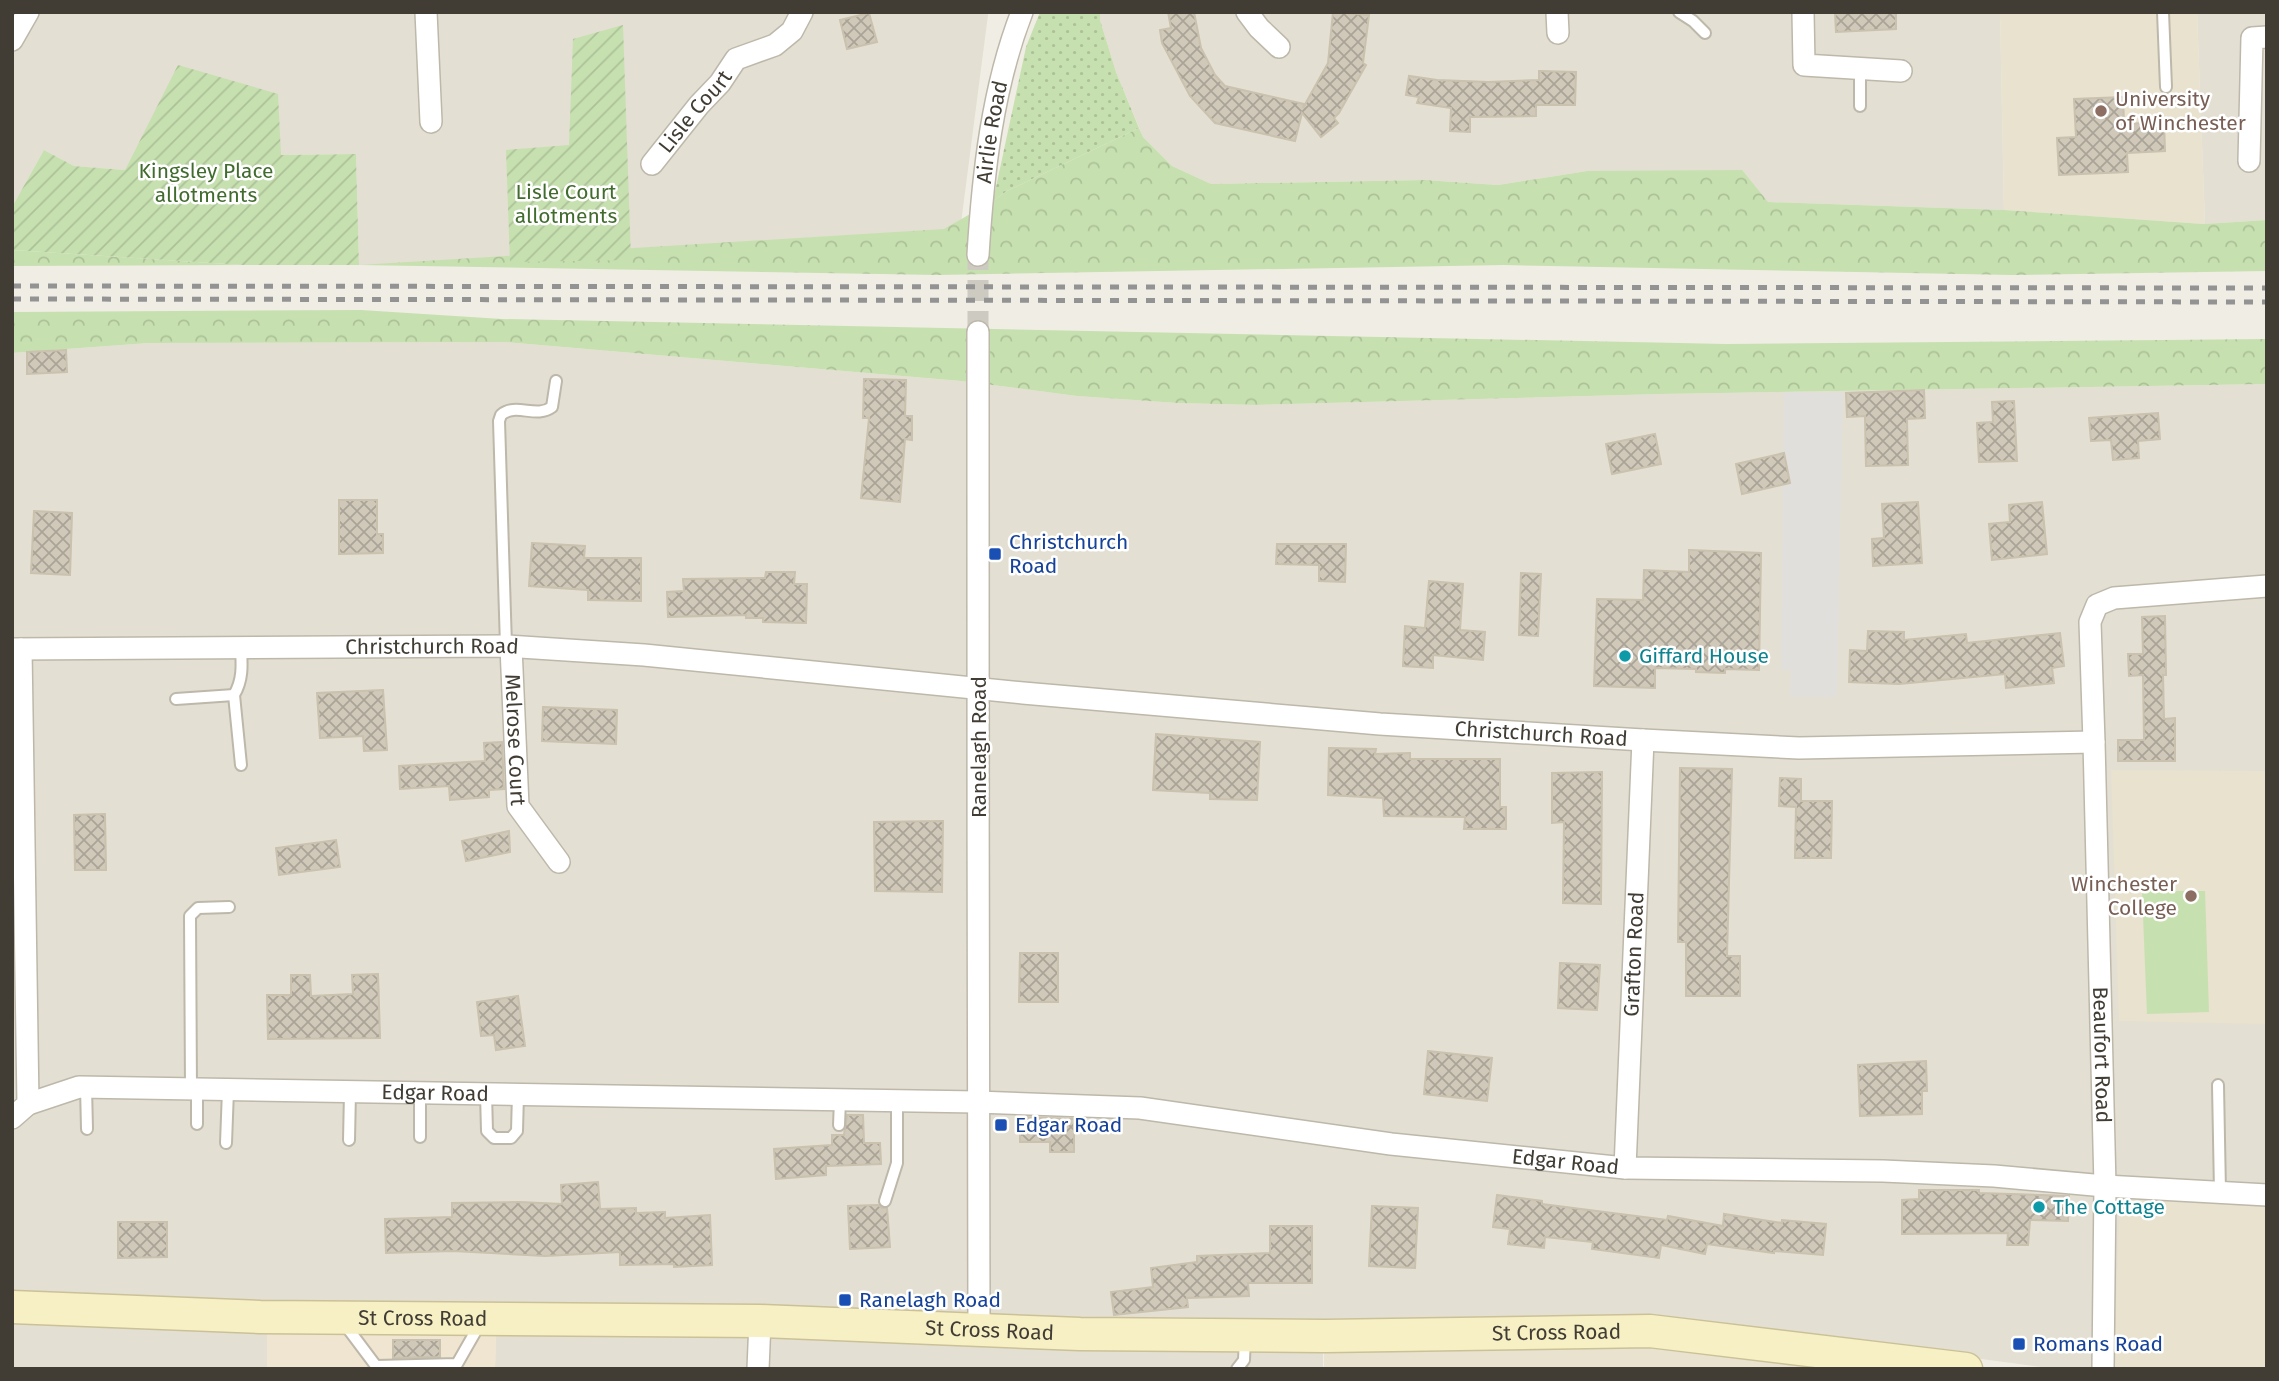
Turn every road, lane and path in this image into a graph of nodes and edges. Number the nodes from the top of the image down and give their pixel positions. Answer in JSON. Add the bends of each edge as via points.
{"nodes":[{"id":1,"x":28,"y":12,"type":"edge"},
{"id":2,"x":426,"y":12,"type":"edge"},
{"id":3,"x":802,"y":12,"type":"edge"},
{"id":4,"x":1022,"y":12,"type":"edge"},
{"id":5,"x":1247,"y":12,"type":"edge"},
{"id":6,"x":1679,"y":12,"type":"edge"},
{"id":7,"x":1803,"y":12,"type":"edge"},
{"id":8,"x":2163,"y":12,"type":"edge"},
{"id":9,"x":1705,"y":33,"type":"dead end"},
{"id":10,"x":2267,"y":37,"type":"edge"},
{"id":11,"x":12,"y":40,"type":"edge"},
{"id":12,"x":1279,"y":47,"type":"dead end"},
{"id":13,"x":1860,"y":68,"type":"junction"},
{"id":14,"x":1902,"y":71,"type":"dead end"},
{"id":15,"x":2166,"y":88,"type":"dead end"},
{"id":16,"x":1860,"y":106,"type":"dead end"},
{"id":17,"x":431,"y":122,"type":"dead end"},
{"id":18,"x":2249,"y":161,"type":"dead end"},
{"id":19,"x":652,"y":164,"type":"dead end"},
{"id":20,"x":978,"y":255,"type":"tunnel mouth"},
{"id":21,"x":978,"y":332,"type":"tunnel mouth"},
{"id":22,"x":556,"y":380,"type":"dead end"},
{"id":23,"x":2266,"y":583,"type":"edge"},
{"id":24,"x":508,"y":646,"type":"junction"},
{"id":25,"x":242,"y":648,"type":"junction"},
{"id":26,"x":17,"y":649,"type":"edge"},
{"id":27,"x":980,"y":689,"type":"junction"},
{"id":28,"x":234,"y":695,"type":"junction"},
{"id":29,"x":176,"y":699,"type":"dead end"},
{"id":30,"x":1643,"y":740,"type":"junction"},
{"id":31,"x":2094,"y":742,"type":"junction"},
{"id":32,"x":241,"y":765,"type":"dead end"},
{"id":33,"x":559,"y":862,"type":"dead end"},
{"id":34,"x":229,"y":907,"type":"dead end"},
{"id":35,"x":2218,"y":1086,"type":"dead end"},
{"id":36,"x":86,"y":1087,"type":"junction"},
{"id":37,"x":194,"y":1089,"type":"junction"},
{"id":38,"x":228,"y":1090,"type":"junction"},
{"id":39,"x":350,"y":1092,"type":"junction"},
{"id":40,"x":420,"y":1093,"type":"junction"},
{"id":41,"x":486,"y":1094,"type":"junction"},
{"id":42,"x":518,"y":1094,"type":"junction"},
{"id":43,"x":840,"y":1100,"type":"junction"},
{"id":44,"x":897,"y":1101,"type":"junction"},
{"id":45,"x":977,"y":1102,"type":"junction"},
{"id":46,"x":20,"y":1111,"type":"edge"},
{"id":47,"x":197,"y":1125,"type":"dead end"},
{"id":48,"x":839,"y":1125,"type":"dead end"},
{"id":49,"x":87,"y":1129,"type":"dead end"},
{"id":50,"x":420,"y":1138,"type":"dead end"},
{"id":51,"x":349,"y":1140,"type":"dead end"},
{"id":52,"x":226,"y":1143,"type":"dead end"},
{"id":53,"x":1625,"y":1168,"type":"junction"},
{"id":54,"x":2105,"y":1186,"type":"junction"},
{"id":55,"x":2220,"y":1192,"type":"junction"},
{"id":56,"x":2267,"y":1195,"type":"edge"},
{"id":57,"x":885,"y":1202,"type":"dead end"},
{"id":58,"x":12,"y":1307,"type":"edge"},
{"id":59,"x":340,"y":1317,"type":"junction"},
{"id":60,"x":483,"y":1318,"type":"junction"},
{"id":61,"x":761,"y":1321,"type":"junction"},
{"id":62,"x":979,"y":1329,"type":"junction"},
{"id":63,"x":1245,"y":1335,"type":"junction"},
{"id":64,"x":376,"y":1367,"type":"edge"},
{"id":65,"x":758,"y":1369,"type":"edge"},
{"id":66,"x":1237,"y":1369,"type":"edge"},
{"id":67,"x":1966,"y":1369,"type":"edge"},
{"id":68,"x":2103,"y":1369,"type":"edge"}],
"edges":[{"from":1,"to":11,"type":"street"},
{"from":2,"to":17,"type":"street"},
{"from":3,"to":19,"type":"street","name":"Lisle Court","via":[[792,31],[775,45],[736,59]]},
{"from":4,"to":20,"type":"street","name":"Airlie Road","via":[[999,88],[982,193]]},
{"from":5,"to":12,"type":"street"},
{"from":6,"to":9,"type":"lane"},
{"from":7,"to":13,"type":"street","via":[[1804,65]]},
{"from":8,"to":15,"type":"lane"},
{"from":10,"to":18,"type":"street","via":[[2252,38]]},
{"from":13,"to":14,"type":"street"},
{"from":13,"to":16,"type":"lane"},
{"from":21,"to":27,"type":"street","name":"Ranelagh Road"},
{"from":22,"to":24,"type":"lane","via":[[552,407],[540,412],[511,409],[499,421]]},
{"from":23,"to":31,"type":"street","via":[[2114,598],[2097,605],[2090,622]]},
{"from":24,"to":25,"type":"street","name":"Christchurch Road"},
{"from":24,"to":27,"type":"street","name":"Christchurch Road"},
{"from":24,"to":33,"type":"street","name":"Melrose Court","via":[[518,806]]},
{"from":25,"to":26,"type":"street","name":"Christchurch Road"},
{"from":25,"to":28,"type":"lane","via":[[243,670]]},
{"from":26,"to":46,"type":"street"},
{"from":27,"to":30,"type":"street","name":"Christchurch Road","via":[[1380,724]]},
{"from":27,"to":45,"type":"street","name":"Ranelagh Road"},
{"from":28,"to":29,"type":"lane"},
{"from":28,"to":32,"type":"lane"},
{"from":30,"to":31,"type":"street","name":"Christchurch Road","via":[[1800,748]]},
{"from":30,"to":53,"type":"street","name":"Grafton Road"},
{"from":31,"to":54,"type":"street","name":"Beaufort Road"},
{"from":34,"to":37,"type":"lane","via":[[198,908],[190,916]]},
{"from":35,"to":55,"type":"lane"},
{"from":36,"to":37,"type":"street","name":"Edgar Road"},
{"from":36,"to":46,"type":"street","name":"Edgar Road"},
{"from":36,"to":49,"type":"lane"},
{"from":37,"to":38,"type":"street","name":"Edgar Road"},
{"from":37,"to":47,"type":"lane"},
{"from":38,"to":39,"type":"street","name":"Edgar Road"},
{"from":38,"to":52,"type":"lane"},
{"from":39,"to":40,"type":"street","name":"Edgar Road"},
{"from":39,"to":51,"type":"lane"},
{"from":40,"to":41,"type":"street","name":"Edgar Road"},
{"from":40,"to":50,"type":"lane"},
{"from":41,"to":42,"type":"street","name":"Edgar Road"},
{"from":41,"to":42,"type":"lane","via":[[487,1131],[494,1138],[511,1138],[517,1131]]},
{"from":42,"to":43,"type":"street","name":"Edgar Road"},
{"from":43,"to":44,"type":"street","name":"Edgar Road"},
{"from":43,"to":48,"type":"lane"},
{"from":44,"to":45,"type":"street","name":"Edgar Road"},
{"from":44,"to":57,"type":"lane","via":[[897,1163]]},
{"from":45,"to":53,"type":"street","name":"Edgar Road","via":[[1140,1108],[1391,1144]]},
{"from":45,"to":62,"type":"street","name":"Ranelagh Road"},
{"from":53,"to":54,"type":"street","name":"Edgar Road","via":[[1883,1171]]},
{"from":54,"to":55,"type":"street","name":"Edgar Road"},
{"from":54,"to":68,"type":"street","name":"Beaufort Road"},
{"from":55,"to":56,"type":"street","name":"Edgar Road"},
{"from":58,"to":59,"type":"main road","name":"St Cross Road"},
{"from":59,"to":60,"type":"main road","name":"St Cross Road"},
{"from":59,"to":64,"type":"lane"},
{"from":60,"to":61,"type":"main road","name":"St Cross Road"},
{"from":60,"to":64,"type":"lane","via":[[457,1364]]},
{"from":61,"to":62,"type":"main road","name":"St Cross Road"},
{"from":61,"to":65,"type":"street"},
{"from":62,"to":63,"type":"main road","name":"St Cross Road"},
{"from":63,"to":66,"type":"lane","via":[[1244,1360]]},
{"from":63,"to":67,"type":"main road","name":"St Cross Road","via":[[1650,1331]]}]}
